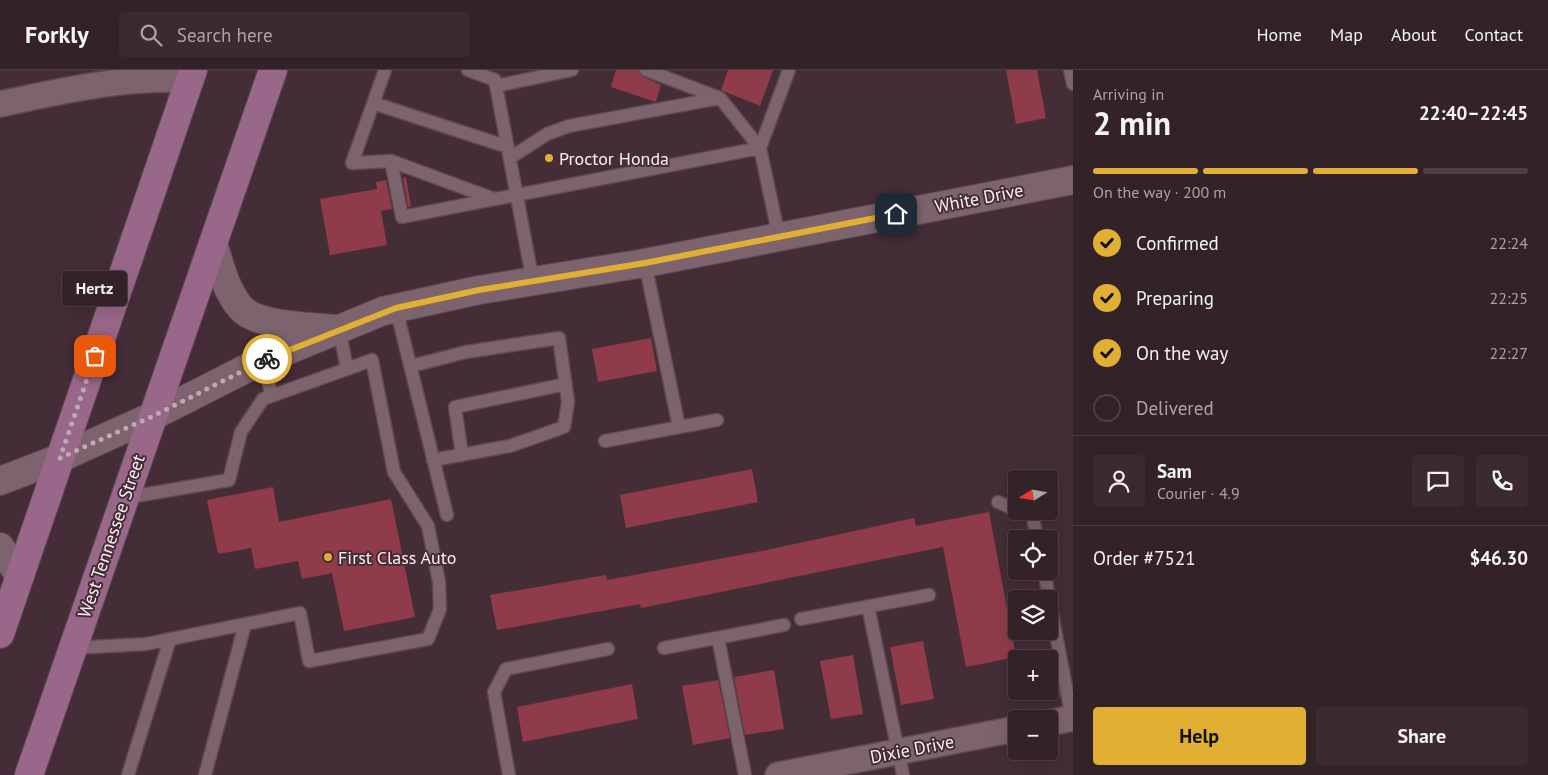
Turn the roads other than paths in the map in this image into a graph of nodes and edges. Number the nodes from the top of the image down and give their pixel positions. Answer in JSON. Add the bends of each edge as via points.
{"nodes":[{"id":1,"x":273,"y":70,"type":"edge"},
{"id":2,"x":385,"y":70,"type":"edge"},
{"id":3,"x":468,"y":70,"type":"edge"},
{"id":4,"x":572,"y":70,"type":"edge"},
{"id":5,"x":646,"y":70,"type":"edge"},
{"id":6,"x":790,"y":70,"type":"edge"},
{"id":7,"x":1070,"y":70,"type":"edge"},
{"id":8,"x":191,"y":75,"type":"edge"},
{"id":9,"x":1073,"y":84,"type":"edge"},
{"id":10,"x":496,"y":86,"type":"junction"},
{"id":11,"x":720,"y":98,"type":"junction"},
{"id":12,"x":373,"y":103,"type":"junction"},
{"id":13,"x":0,"y":104,"type":"edge"},
{"id":14,"x":760,"y":148,"type":"junction"},
{"id":15,"x":509,"y":152,"type":"junction"},
{"id":16,"x":391,"y":161,"type":"junction"},
{"id":17,"x":1073,"y":180,"type":"edge"},
{"id":18,"x":517,"y":195,"type":"junction"},
{"id":19,"x":496,"y":199,"type":"junction"},
{"id":20,"x":779,"y":238,"type":"junction"},
{"id":21,"x":213,"y":243,"type":"junction"},
{"id":22,"x":645,"y":263,"type":"junction"},
{"id":23,"x":533,"y":282,"type":"junction"},
{"id":24,"x":396,"y":308,"type":"junction"},
{"id":25,"x":339,"y":329,"type":"junction"},
{"id":26,"x":266,"y":360,"type":"junction"},
{"id":27,"x":411,"y":366,"type":"junction"},
{"id":28,"x":347,"y":368,"type":"junction"},
{"id":29,"x":566,"y":384,"type":"junction"},
{"id":30,"x":271,"y":396,"type":"junction"},
{"id":31,"x":153,"y":416,"type":"junction"},
{"id":32,"x":718,"y":420,"type":"dead end"},
{"id":33,"x":679,"y":427,"type":"junction"},
{"id":34,"x":605,"y":441,"type":"dead end"},
{"id":35,"x":462,"y":455,"type":"junction"},
{"id":36,"x":60,"y":458,"type":"junction"},
{"id":37,"x":433,"y":460,"type":"junction"},
{"id":38,"x":0,"y":481,"type":"edge"},
{"id":39,"x":124,"y":498,"type":"junction"},
{"id":40,"x":998,"y":502,"type":"dead end"},
{"id":41,"x":1008,"y":506,"type":"edge"},
{"id":42,"x":447,"y":515,"type":"dead end"},
{"id":43,"x":0,"y":548,"type":"edge"},
{"id":44,"x":20,"y":576,"type":"junction"},
{"id":45,"x":1045,"y":580,"type":"edge"},
{"id":46,"x":929,"y":595,"type":"dead end"},
{"id":47,"x":868,"y":606,"type":"junction"},
{"id":48,"x":801,"y":619,"type":"dead end"},
{"id":49,"x":245,"y":624,"type":"junction"},
{"id":50,"x":784,"y":626,"type":"dead end"},
{"id":51,"x":0,"y":634,"type":"edge"},
{"id":52,"x":718,"y":638,"type":"junction"},
{"id":53,"x":170,"y":639,"type":"junction"},
{"id":54,"x":72,"y":648,"type":"junction"},
{"id":55,"x":664,"y":648,"type":"dead end"},
{"id":56,"x":608,"y":649,"type":"dead end"},
{"id":57,"x":1065,"y":720,"type":"edge"},
{"id":58,"x":1008,"y":731,"type":"edge"},
{"id":59,"x":901,"y":764,"type":"edge"},
{"id":60,"x":852,"y":768,"type":"edge"},
{"id":61,"x":29,"y":775,"type":"edge"},
{"id":62,"x":128,"y":775,"type":"edge"},
{"id":63,"x":205,"y":775,"type":"edge"},
{"id":64,"x":509,"y":775,"type":"edge"},
{"id":65,"x":746,"y":775,"type":"edge"},
{"id":66,"x":778,"y":775,"type":"edge"}],
"edges":[{"from":1,"to":21,"type":"main road","name":"West Tennessee Street"},
{"from":2,"to":12,"type":"lane"},
{"from":3,"to":10,"type":"lane","via":[[495,80]]},
{"from":4,"to":10,"type":"lane"},
{"from":5,"to":11,"type":"lane"},
{"from":6,"to":14,"type":"lane"},
{"from":7,"to":9,"type":"lane"},
{"from":8,"to":13,"type":"street","via":[[119,82]]},
{"from":8,"to":36,"type":"main road"},
{"from":10,"to":15,"type":"lane"},
{"from":11,"to":14,"type":"lane"},
{"from":11,"to":15,"type":"lane","via":[[569,126]]},
{"from":12,"to":15,"type":"lane"},
{"from":12,"to":16,"type":"lane","via":[[352,163]]},
{"from":14,"to":18,"type":"lane"},
{"from":14,"to":20,"type":"lane"},
{"from":15,"to":18,"type":"lane"},
{"from":16,"to":19,"type":"lane"},
{"from":16,"to":19,"type":"lane","via":[[402,217]]},
{"from":17,"to":20,"type":"street","name":"White Drive"},
{"from":18,"to":19,"type":"lane"},
{"from":18,"to":23,"type":"lane"},
{"from":20,"to":22,"type":"street","name":"White Drive"},
{"from":21,"to":25,"type":"street","via":[[224,277],[241,308],[277,323]]},
{"from":21,"to":31,"type":"main road","name":"West Tennessee Street"},
{"from":22,"to":23,"type":"street","name":"White Drive"},
{"from":22,"to":33,"type":"lane"},
{"from":23,"to":24,"type":"street","name":"White Drive"},
{"from":24,"to":25,"type":"street","name":"White Drive"},
{"from":24,"to":27,"type":"lane"},
{"from":25,"to":26,"type":"street","name":"White Drive"},
{"from":25,"to":28,"type":"lane"},
{"from":26,"to":30,"type":"lane"},
{"from":26,"to":31,"type":"street","name":"White Drive"},
{"from":27,"to":29,"type":"lane","via":[[466,352],[559,338]]},
{"from":27,"to":37,"type":"lane"},
{"from":28,"to":30,"type":"lane"},
{"from":28,"to":49,"type":"lane","via":[[372,360],[394,472],[428,526],[439,582],[440,608],[428,639],[309,660],[300,613]]},
{"from":29,"to":35,"type":"lane","via":[[568,402],[564,427],[510,446]]},
{"from":29,"to":35,"type":"lane","via":[[456,407]]},
{"from":30,"to":39,"type":"lane","via":[[263,399],[241,432],[229,480]]},
{"from":31,"to":36,"type":"street","name":"White Drive"},
{"from":31,"to":39,"type":"main road","name":"West Tennessee Street"},
{"from":32,"to":33,"type":"lane"},
{"from":33,"to":34,"type":"lane"},
{"from":35,"to":37,"type":"lane"},
{"from":36,"to":38,"type":"street","name":"White Drive"},
{"from":36,"to":44,"type":"main road"},
{"from":37,"to":42,"type":"lane"},
{"from":39,"to":54,"type":"main road","name":"West Tennessee Street"},
{"from":40,"to":41,"type":"lane"},
{"from":43,"to":44,"type":"street"},
{"from":44,"to":51,"type":"main road"},
{"from":45,"to":57,"type":"lane"},
{"from":46,"to":47,"type":"lane"},
{"from":47,"to":48,"type":"lane"},
{"from":47,"to":59,"type":"lane"},
{"from":49,"to":53,"type":"lane"},
{"from":49,"to":63,"type":"lane"},
{"from":50,"to":52,"type":"lane"},
{"from":52,"to":55,"type":"lane"},
{"from":52,"to":65,"type":"lane"},
{"from":53,"to":54,"type":"lane","via":[[146,644]]},
{"from":53,"to":62,"type":"lane"},
{"from":54,"to":61,"type":"main road","name":"West Tennessee Street"},
{"from":56,"to":64,"type":"lane","via":[[506,669],[494,692]]},
{"from":58,"to":59,"type":"street","name":"Dixie Drive"},
{"from":59,"to":60,"type":"street","name":"Dixie Drive"},
{"from":60,"to":66,"type":"street","name":"Dixie Drive"}]}
